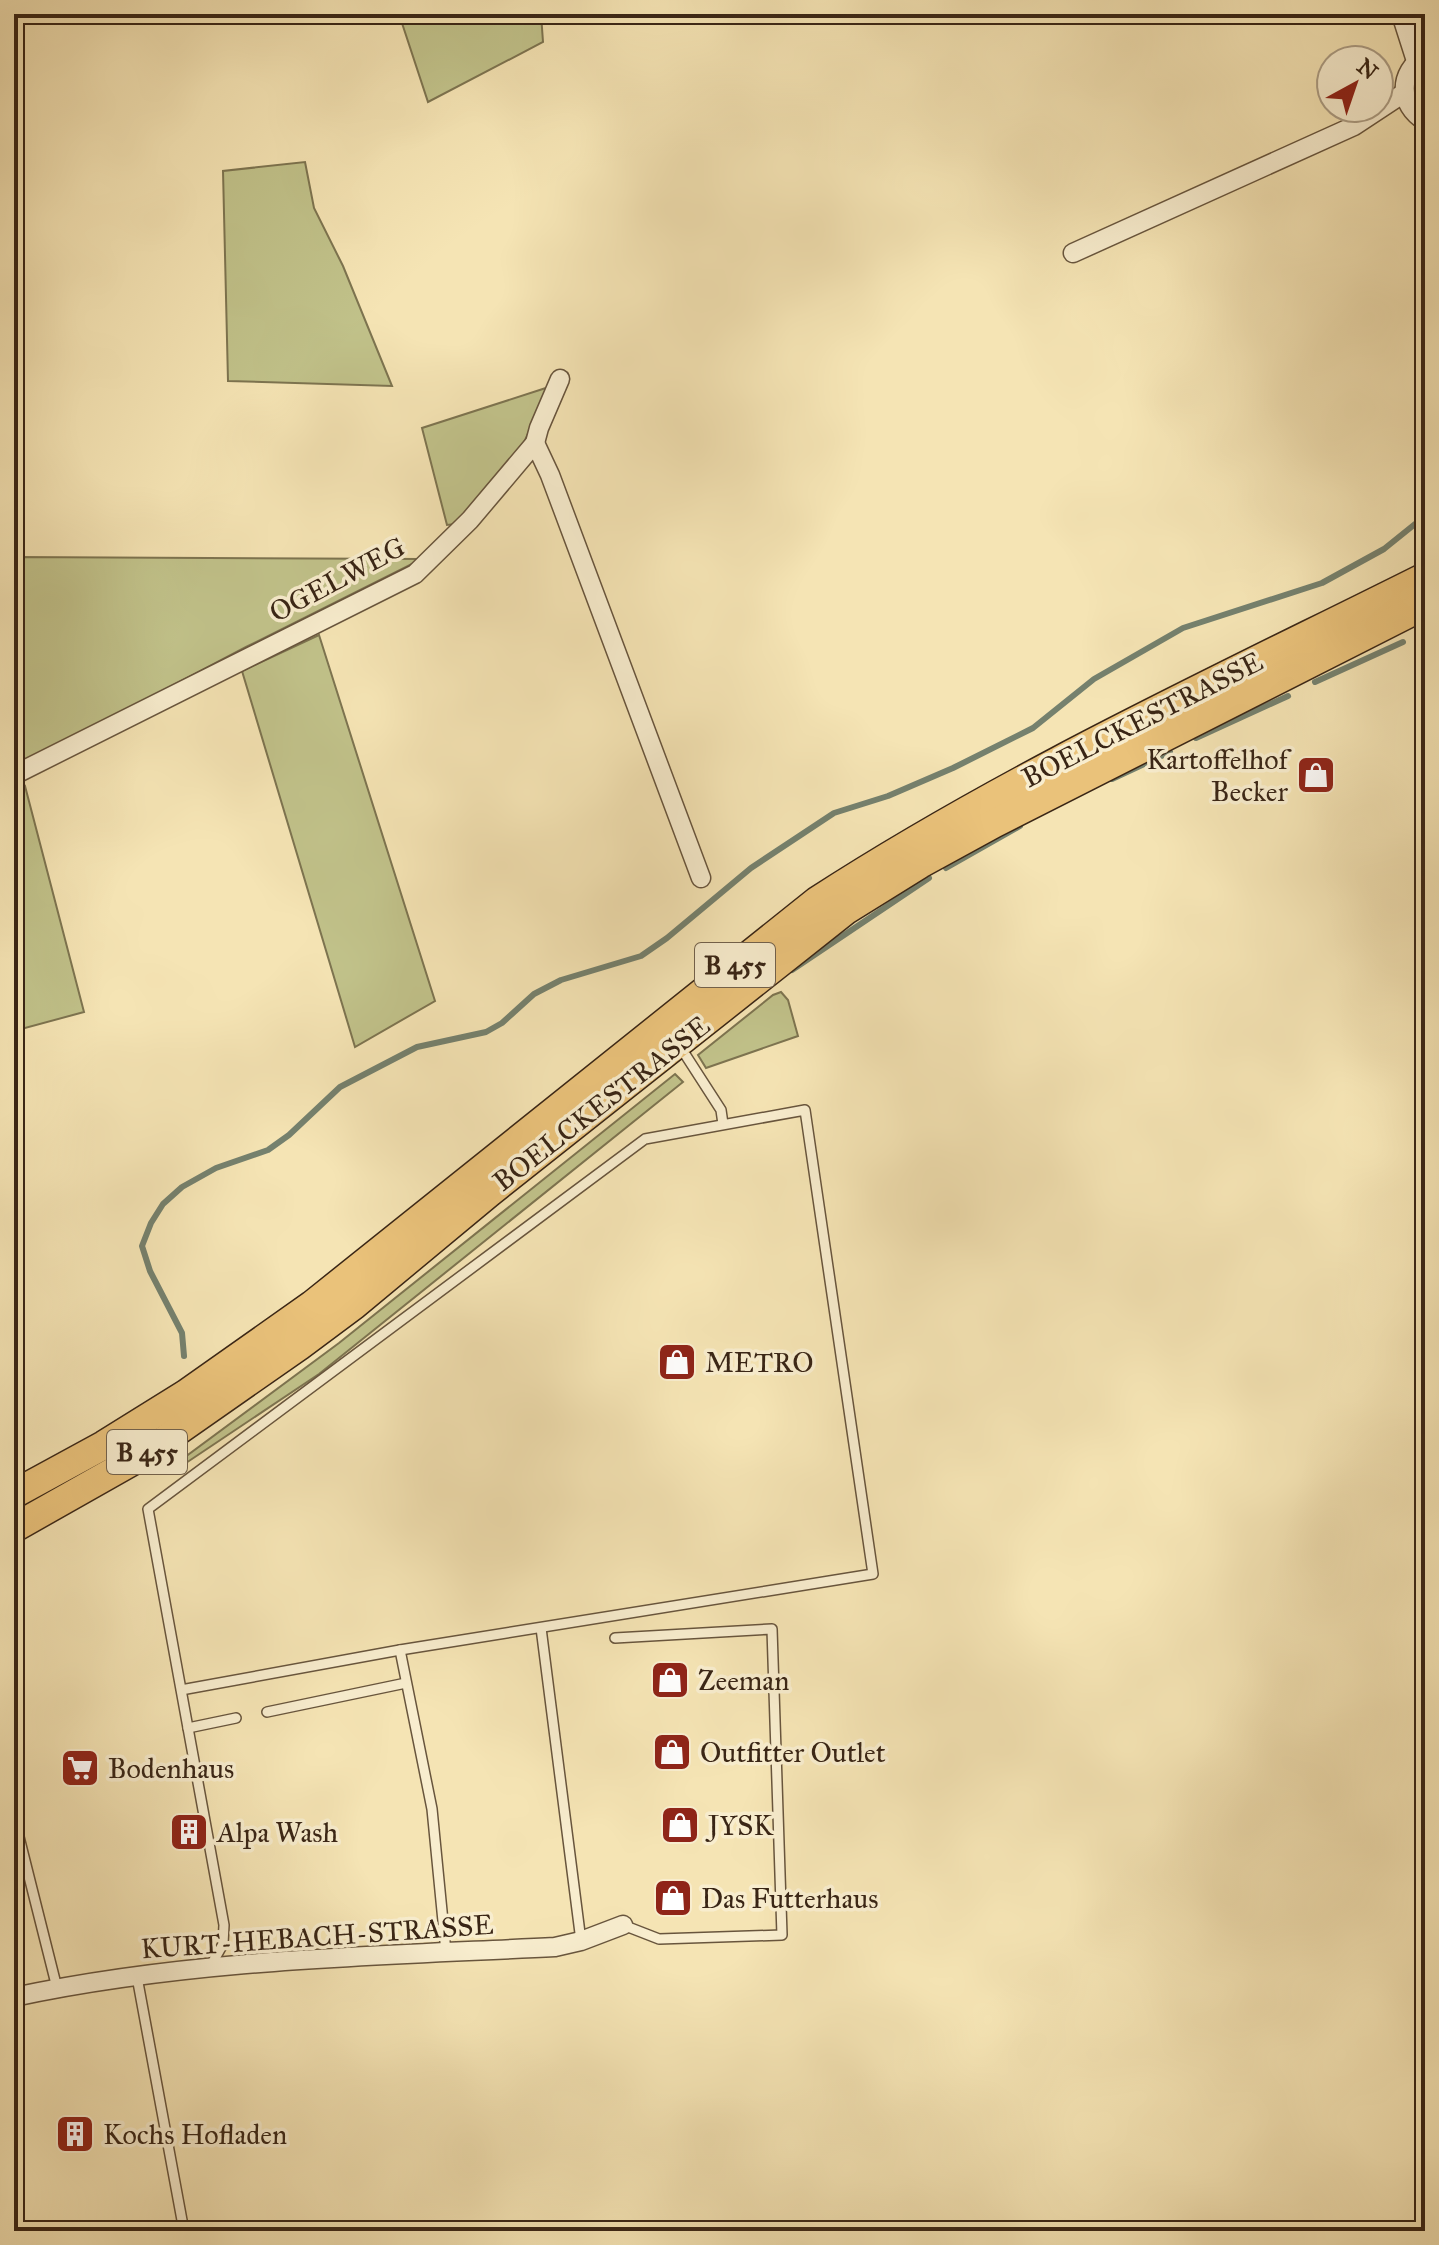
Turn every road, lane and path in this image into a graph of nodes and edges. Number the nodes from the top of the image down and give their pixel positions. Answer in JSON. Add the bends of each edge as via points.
{"nodes":[{"id":1,"x":1404,"y":14,"type":"edge"},
{"id":2,"x":1425,"y":39,"type":"edge"},
{"id":3,"x":1420,"y":58,"type":"edge"},
{"id":4,"x":1404,"y":93,"type":"junction"},
{"id":5,"x":1419,"y":116,"type":"edge"},
{"id":6,"x":1354,"y":126,"type":"junction"},
{"id":7,"x":1073,"y":253,"type":"dead end"},
{"id":8,"x":560,"y":379,"type":"dead end"},
{"id":9,"x":535,"y":443,"type":"junction"},
{"id":10,"x":1425,"y":577,"type":"edge"},
{"id":11,"x":1425,"y":605,"type":"edge"},
{"id":12,"x":14,"y":775,"type":"edge"},
{"id":13,"x":701,"y":878,"type":"dead end"},
{"id":14,"x":677,"y":1043,"type":"junction"},
{"id":15,"x":723,"y":1124,"type":"junction"},
{"id":16,"x":14,"y":1494,"type":"edge"},
{"id":17,"x":14,"y":1528,"type":"edge"},
{"id":18,"x":541,"y":1628,"type":"junction"},
{"id":19,"x":615,"y":1638,"type":"dead end"},
{"id":20,"x":400,"y":1650,"type":"junction"},
{"id":21,"x":406,"y":1683,"type":"junction"},
{"id":22,"x":181,"y":1690,"type":"junction"},
{"id":23,"x":267,"y":1712,"type":"dead end"},
{"id":24,"x":236,"y":1718,"type":"dead end"},
{"id":25,"x":188,"y":1728,"type":"junction"},
{"id":26,"x":14,"y":1817,"type":"edge"},
{"id":27,"x":623,"y":1925,"type":"joint"},
{"id":28,"x":581,"y":1941,"type":"junction"},
{"id":29,"x":446,"y":1952,"type":"junction"},
{"id":30,"x":210,"y":1967,"type":"junction"},
{"id":31,"x":137,"y":1977,"type":"junction"},
{"id":32,"x":57,"y":1988,"type":"junction"},
{"id":33,"x":14,"y":1997,"type":"edge"},
{"id":34,"x":184,"y":2231,"type":"edge"}],
"edges":[{"from":1,"to":2,"type":"street"},
{"from":1,"to":3,"type":"street"},
{"from":3,"to":4,"type":"street","via":[[1404,81]]},
{"from":4,"to":5,"type":"street"},
{"from":4,"to":6,"type":"street"},
{"from":5,"to":6,"type":"street"},
{"from":6,"to":7,"type":"street"},
{"from":8,"to":9,"type":"street"},
{"from":9,"to":12,"type":"street","name":"OGELWEG","via":[[470,520],[415,574]]},
{"from":9,"to":13,"type":"street"},
{"from":10,"to":16,"type":"main road","name":"BOELCKESTRASSE","number":"B 455","via":[[1005,788],[817,901],[312,1305],[174,1402]]},
{"from":11,"to":14,"type":"main road","name":"BOELCKESTRASSE","number":"B 455","via":[[920,864],[846,910]]},
{"from":14,"to":15,"type":"lane","via":[[721,1110]]},
{"from":14,"to":17,"type":"main road","name":"BOELCKESTRASSE","number":"B 455","via":[[299,1346],[143,1455]]},
{"from":15,"to":18,"type":"lane","via":[[805,1110],[873,1574]]},
{"from":15,"to":22,"type":"lane","via":[[645,1139],[148,1509]]},
{"from":18,"to":20,"type":"lane"},
{"from":18,"to":28,"type":"lane"},
{"from":19,"to":27,"type":"lane","via":[[772,1629],[782,1935],[659,1939]]},
{"from":20,"to":21,"type":"lane"},
{"from":20,"to":22,"type":"lane"},
{"from":21,"to":23,"type":"lane"},
{"from":21,"to":29,"type":"lane","via":[[432,1809]]},
{"from":22,"to":25,"type":"lane"},
{"from":24,"to":25,"type":"lane"},
{"from":25,"to":30,"type":"lane","via":[[224,1925],[223,1944]]},
{"from":26,"to":32,"type":"lane"},
{"from":27,"to":28,"type":"street","name":"KURT-HEBACH-STRASSE"},
{"from":28,"to":29,"type":"street","name":"KURT-HEBACH-STRASSE"},
{"from":29,"to":30,"type":"street","name":"KURT-HEBACH-STRASSE"},
{"from":30,"to":31,"type":"street","name":"KURT-HEBACH-STRASSE"},
{"from":31,"to":32,"type":"street","name":"KURT-HEBACH-STRASSE"},
{"from":31,"to":34,"type":"lane"},
{"from":32,"to":33,"type":"street","name":"KURT-HEBACH-STRASSE"}]}
